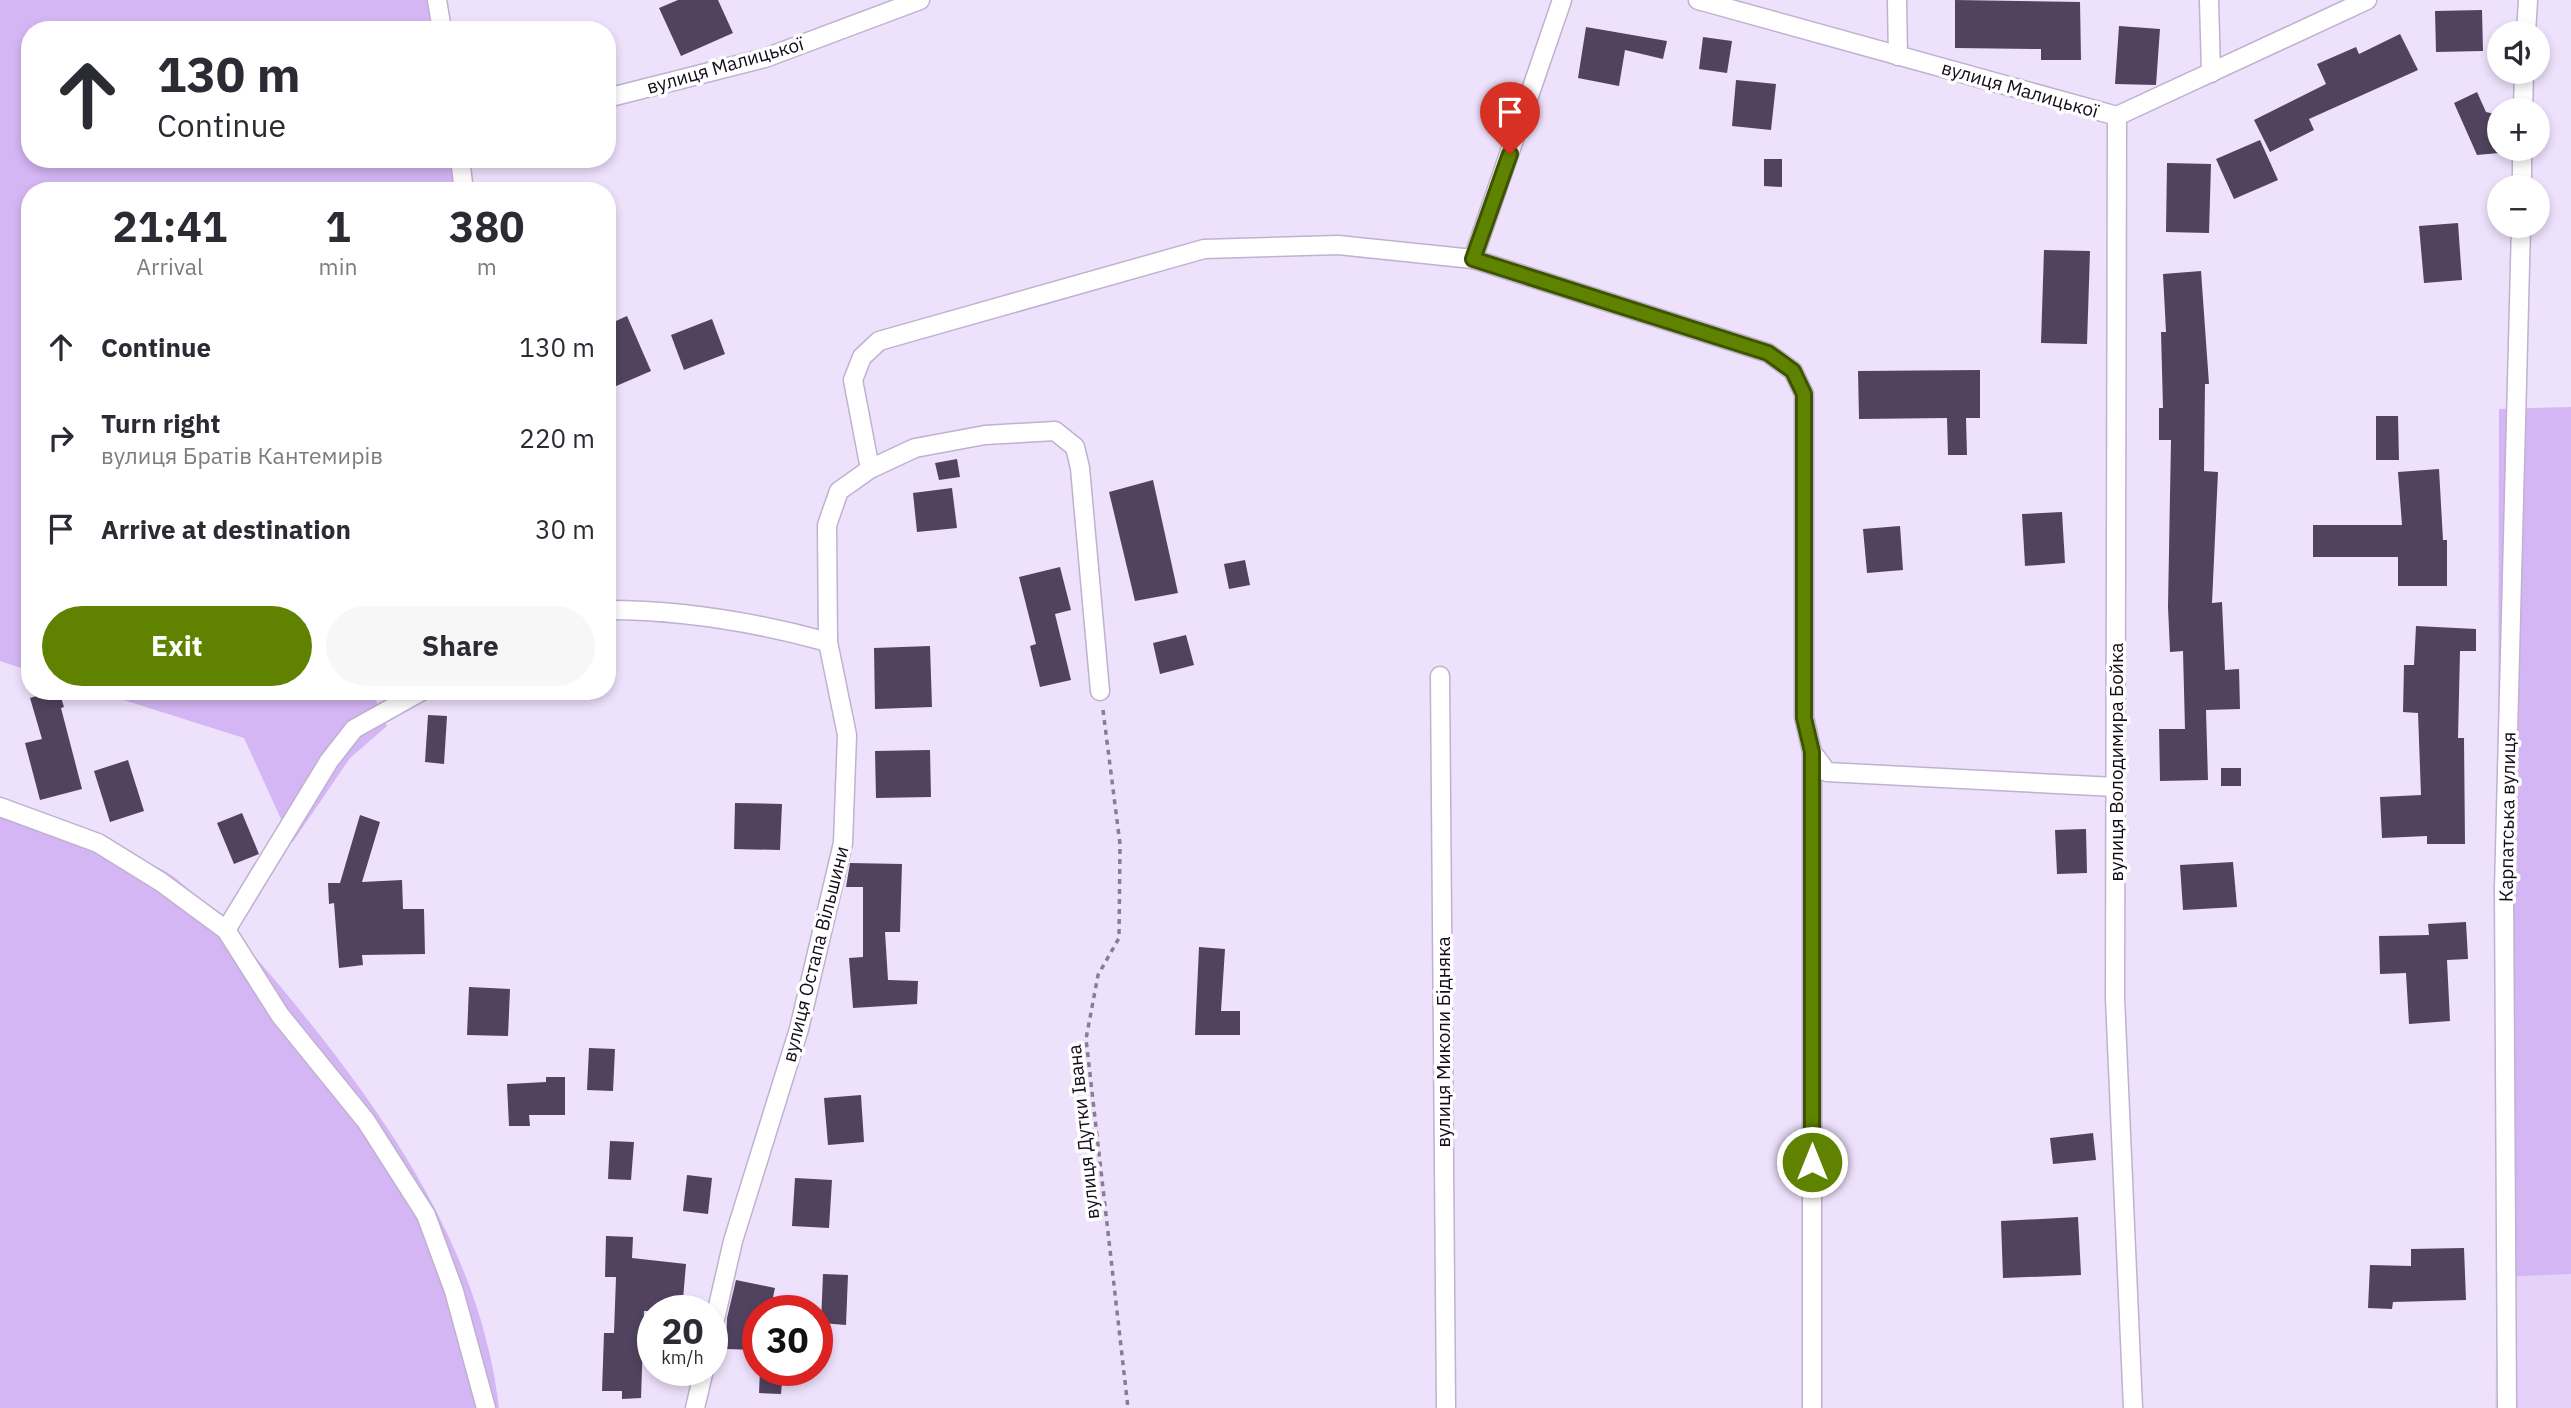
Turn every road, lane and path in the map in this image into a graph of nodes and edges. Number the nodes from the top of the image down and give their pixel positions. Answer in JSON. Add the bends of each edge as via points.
{"nodes":[{"id":1,"x":437,"y":0,"type":"edge"},
{"id":2,"x":920,"y":0,"type":"edge"},
{"id":3,"x":1562,"y":0,"type":"edge"},
{"id":4,"x":1699,"y":0,"type":"edge"},
{"id":5,"x":1897,"y":0,"type":"edge"},
{"id":6,"x":2209,"y":0,"type":"edge"},
{"id":7,"x":2367,"y":0,"type":"edge"},
{"id":8,"x":2528,"y":0,"type":"edge"},
{"id":9,"x":440,"y":21,"type":"edge"},
{"id":10,"x":2527,"y":21,"type":"edge"},
{"id":11,"x":1898,"y":55,"type":"junction"},
{"id":12,"x":2211,"y":73,"type":"junction"},
{"id":13,"x":616,"y":96,"type":"edge"},
{"id":14,"x":2117,"y":116,"type":"junction"},
{"id":15,"x":2521,"y":238,"type":"edge"},
{"id":16,"x":1473,"y":259,"type":"junction"},
{"id":17,"x":870,"y":469,"type":"junction"},
{"id":18,"x":616,"y":610,"type":"edge"},
{"id":19,"x":828,"y":642,"type":"junction"},
{"id":20,"x":1440,"y":676,"type":"dead end"},
{"id":21,"x":1100,"y":691,"type":"joint"},
{"id":22,"x":406,"y":700,"type":"edge"},
{"id":23,"x":1812,"y":752,"type":"junction"},
{"id":24,"x":2115,"y":787,"type":"junction"},
{"id":25,"x":0,"y":807,"type":"edge"},
{"id":26,"x":226,"y":930,"type":"junction"},
{"id":27,"x":721,"y":1295,"type":"edge"},
{"id":28,"x":700,"y":1386,"type":"edge"},
{"id":29,"x":486,"y":1408,"type":"edge"},
{"id":30,"x":695,"y":1408,"type":"edge"},
{"id":31,"x":1128,"y":1408,"type":"edge"},
{"id":32,"x":1446,"y":1408,"type":"edge"},
{"id":33,"x":1812,"y":1408,"type":"edge"},
{"id":34,"x":2133,"y":1408,"type":"edge"},
{"id":35,"x":2507,"y":1408,"type":"edge"}],
"edges":[{"from":1,"to":9,"type":"street"},
{"from":2,"to":13,"type":"street","name":"вулиця Малицької","via":[[765,58]]},
{"from":3,"to":16,"type":"street"},
{"from":4,"to":11,"type":"street","name":"вулиця Малицької"},
{"from":5,"to":11,"type":"street"},
{"from":6,"to":12,"type":"street"},
{"from":7,"to":12,"type":"street","name":"вулиця Малицької"},
{"from":8,"to":10,"type":"street"},
{"from":11,"to":14,"type":"street","name":"вулиця Малицької"},
{"from":12,"to":14,"type":"street","name":"вулиця Малицької"},
{"from":14,"to":24,"type":"street","name":"вулиця Володимира Бойка"},
{"from":15,"to":35,"type":"street","name":"Карпатська вулиця","via":[[2504,889]]},
{"from":16,"to":17,"type":"street","via":[[1338,245],[1204,249],[879,341],[862,357],[853,380]]},
{"from":16,"to":23,"type":"street","via":[[1768,353],[1793,371],[1804,394],[1804,718]]},
{"from":17,"to":19,"type":"street","name":"вулиця Остапа Вільшини","via":[[839,491],[827,525]]},
{"from":17,"to":21,"type":"street","name":"вулиця Остапа Вільшини","via":[[915,449],[985,435],[1055,431],[1075,446]]},
{"from":18,"to":19,"type":"street","via":[[735,619]]},
{"from":19,"to":27,"type":"street","name":"вулиця Остапа Вільшини","via":[[847,735],[843,843],[799,1029]]},
{"from":20,"to":32,"type":"street","name":"вулиця Миколи Бідняка"},
{"from":21,"to":31,"type":"path","name":"вулиця Дутки Івана","via":[[1120,844],[1119,938],[1098,975],[1086,1039]]},
{"from":22,"to":26,"type":"street","via":[[354,729],[329,761]]},
{"from":23,"to":24,"type":"street","via":[[1827,772]]},
{"from":23,"to":33,"type":"street"},
{"from":24,"to":34,"type":"street","name":"вулиця Володимира Бойка","via":[[2115,998]]},
{"from":25,"to":26,"type":"street","via":[[98,843]]},
{"from":26,"to":29,"type":"street","via":[[280,1015],[366,1121],[426,1215],[454,1291]]},
{"from":28,"to":30,"type":"street"}]}
